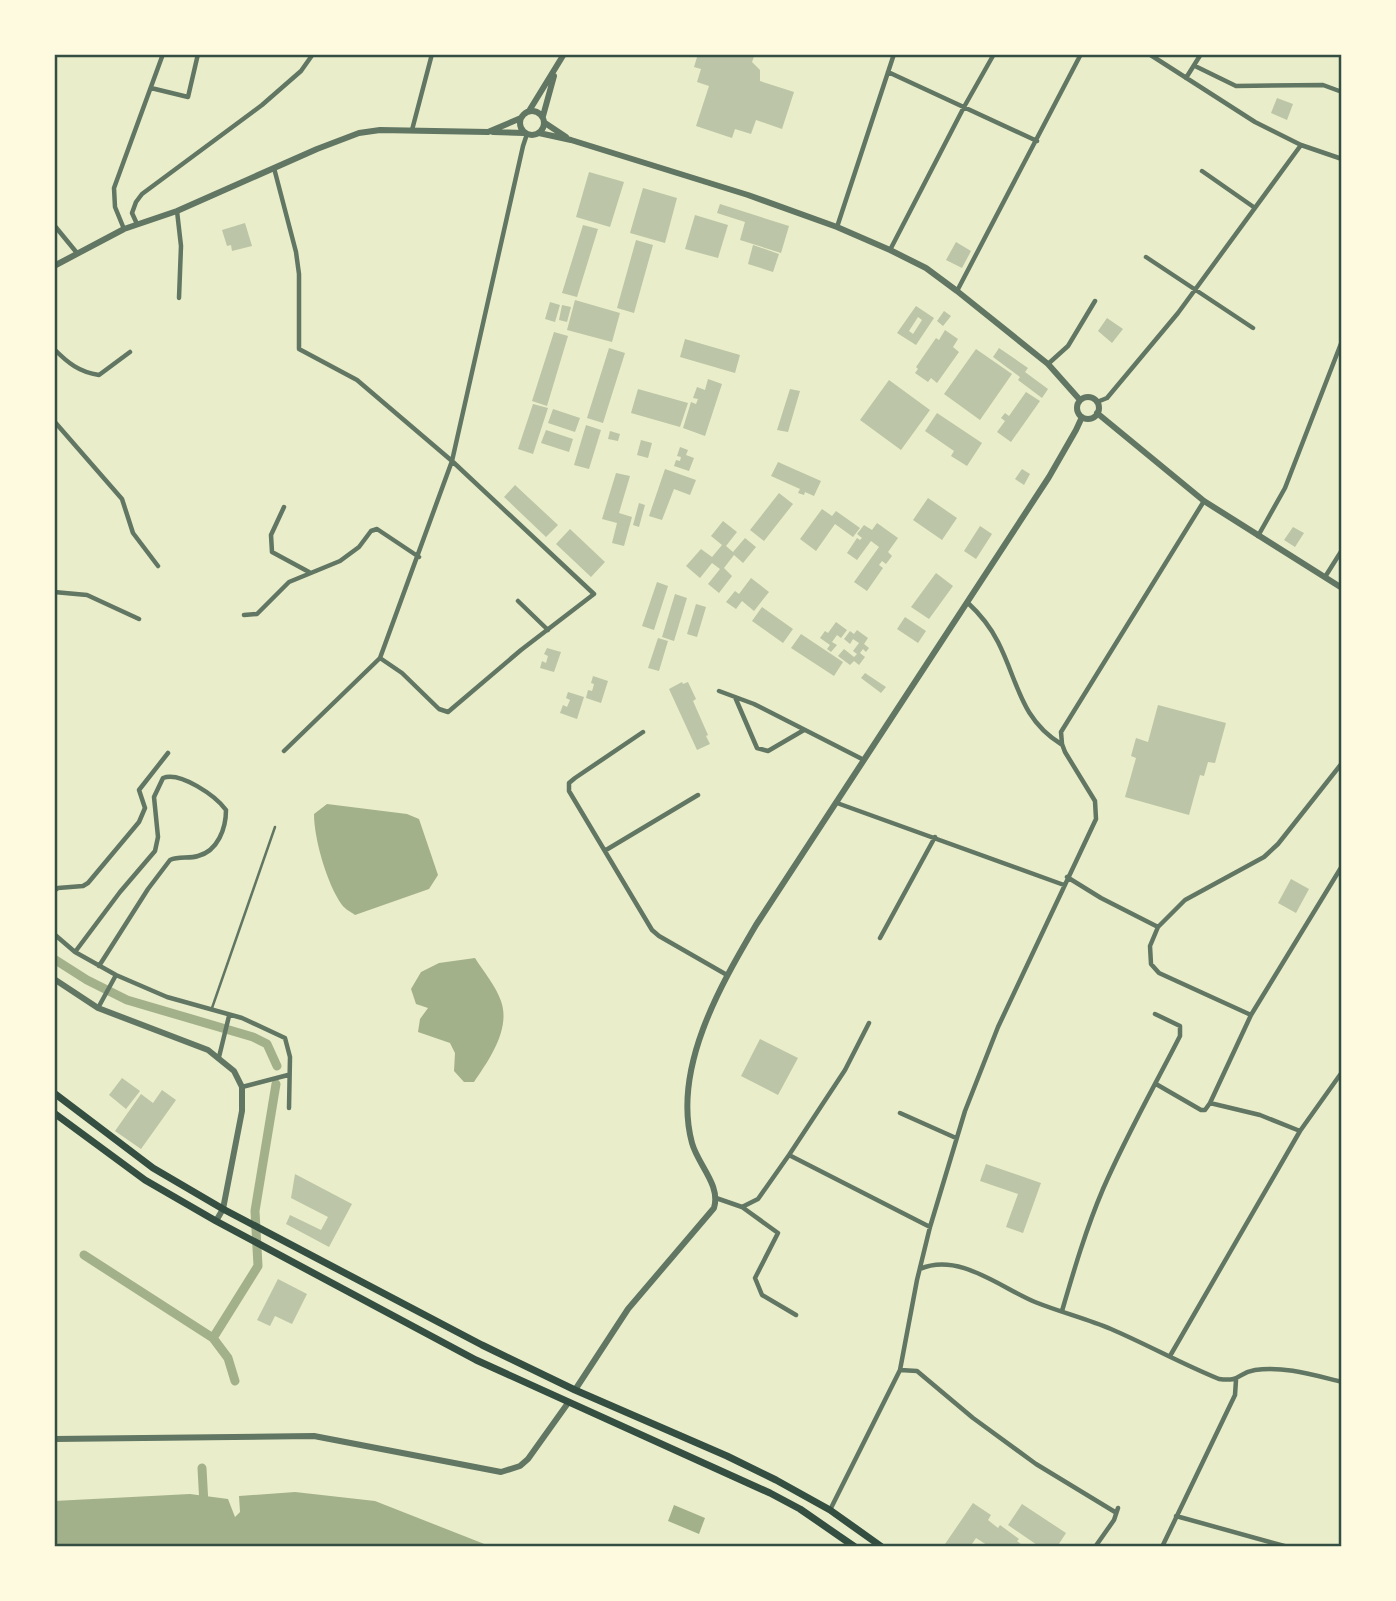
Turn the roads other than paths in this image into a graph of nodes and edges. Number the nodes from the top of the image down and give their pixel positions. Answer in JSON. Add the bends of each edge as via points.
{"nodes":[{"id":1,"x":163,"y":54,"type":"edge"},
{"id":2,"x":198,"y":54,"type":"edge"},
{"id":3,"x":313,"y":54,"type":"edge"},
{"id":4,"x":432,"y":54,"type":"edge"},
{"id":5,"x":564,"y":54,"type":"edge"},
{"id":6,"x":894,"y":54,"type":"edge"},
{"id":7,"x":994,"y":54,"type":"edge"},
{"id":8,"x":1081,"y":54,"type":"edge"},
{"id":9,"x":1149,"y":54,"type":"edge"},
{"id":10,"x":1201,"y":54,"type":"edge"},
{"id":11,"x":1195,"y":66,"type":"junction"},
{"id":12,"x":557,"y":68,"type":"junction"},
{"id":13,"x":888,"y":72,"type":"junction"},
{"id":14,"x":1186,"y":78,"type":"junction"},
{"id":15,"x":151,"y":88,"type":"junction"},
{"id":16,"x":1342,"y":92,"type":"edge"},
{"id":17,"x":964,"y":107,"type":"junction"},
{"id":18,"x":529,"y":111,"type":"junction"},
{"id":19,"x":521,"y":118,"type":"junction"},
{"id":20,"x":544,"y":119,"type":"junction"},
{"id":21,"x":412,"y":130,"type":"junction"},
{"id":22,"x":488,"y":132,"type":"junction"},
{"id":23,"x":540,"y":133,"type":"junction"},
{"id":24,"x":526,"y":134,"type":"junction"},
{"id":25,"x":570,"y":140,"type":"junction"},
{"id":26,"x":1037,"y":141,"type":"junction"},
{"id":27,"x":1301,"y":145,"type":"junction"},
{"id":28,"x":1342,"y":159,"type":"edge"},
{"id":29,"x":274,"y":168,"type":"junction"},
{"id":30,"x":1202,"y":171,"type":"dead end"},
{"id":31,"x":1255,"y":208,"type":"junction"},
{"id":32,"x":177,"y":211,"type":"junction"},
{"id":33,"x":54,"y":225,"type":"edge"},
{"id":34,"x":138,"y":225,"type":"junction"},
{"id":35,"x":837,"y":228,"type":"junction"},
{"id":36,"x":124,"y":229,"type":"junction"},
{"id":37,"x":890,"y":250,"type":"junction"},
{"id":38,"x":77,"y":253,"type":"junction"},
{"id":39,"x":1146,"y":257,"type":"dead end"},
{"id":40,"x":54,"y":266,"type":"edge"},
{"id":41,"x":1194,"y":290,"type":"junction"},
{"id":42,"x":957,"y":291,"type":"junction"},
{"id":43,"x":179,"y":299,"type":"dead end"},
{"id":44,"x":1095,"y":301,"type":"dead end"},
{"id":45,"x":1172,"y":308,"type":"dead end"},
{"id":46,"x":1178,"y":313,"type":"junction"},
{"id":47,"x":1253,"y":328,"type":"dead end"},
{"id":48,"x":1342,"y":341,"type":"edge"},
{"id":49,"x":54,"y":349,"type":"edge"},
{"id":50,"x":130,"y":352,"type":"dead end"},
{"id":51,"x":1048,"y":364,"type":"junction"},
{"id":52,"x":1080,"y":400,"type":"junction"},
{"id":53,"x":1097,"y":402,"type":"junction"},
{"id":54,"x":1097,"y":413,"type":"junction"},
{"id":55,"x":1082,"y":417,"type":"junction"},
{"id":56,"x":54,"y":421,"type":"edge"},
{"id":57,"x":452,"y":461,"type":"junction"},
{"id":58,"x":1204,"y":501,"type":"junction"},
{"id":59,"x":284,"y":507,"type":"dead end"},
{"id":60,"x":1258,"y":536,"type":"junction"},
{"id":61,"x":1342,"y":550,"type":"edge"},
{"id":62,"x":419,"y":557,"type":"junction"},
{"id":63,"x":158,"y":566,"type":"dead end"},
{"id":64,"x":310,"y":572,"type":"junction"},
{"id":65,"x":1325,"y":577,"type":"junction"},
{"id":66,"x":1342,"y":588,"type":"edge"},
{"id":67,"x":54,"y":592,"type":"edge"},
{"id":68,"x":518,"y":601,"type":"dead end"},
{"id":69,"x":967,"y":602,"type":"junction"},
{"id":70,"x":244,"y":615,"type":"dead end"},
{"id":71,"x":139,"y":620,"type":"dead end"},
{"id":72,"x":548,"y":630,"type":"junction"},
{"id":73,"x":380,"y":658,"type":"junction"},
{"id":74,"x":719,"y":691,"type":"dead end"},
{"id":75,"x":734,"y":696,"type":"junction"},
{"id":76,"x":804,"y":730,"type":"junction"},
{"id":77,"x":643,"y":732,"type":"dead end"},
{"id":78,"x":1062,"y":744,"type":"junction"},
{"id":79,"x":284,"y":751,"type":"dead end"},
{"id":80,"x":168,"y":753,"type":"dead end"},
{"id":81,"x":864,"y":760,"type":"junction"},
{"id":82,"x":1342,"y":763,"type":"edge"},
{"id":83,"x":698,"y":795,"type":"dead end"},
{"id":84,"x":837,"y":803,"type":"junction"},
{"id":85,"x":275,"y":827,"type":"dead end"},
{"id":86,"x":935,"y":837,"type":"junction"},
{"id":87,"x":606,"y":850,"type":"junction"},
{"id":88,"x":1342,"y":866,"type":"edge"},
{"id":89,"x":1067,"y":877,"type":"junction"},
{"id":90,"x":1063,"y":885,"type":"junction"},
{"id":91,"x":54,"y":891,"type":"edge"},
{"id":92,"x":1158,"y":927,"type":"junction"},
{"id":93,"x":54,"y":934,"type":"edge"},
{"id":94,"x":880,"y":938,"type":"dead end"},
{"id":95,"x":75,"y":952,"type":"junction"},
{"id":96,"x":99,"y":966,"type":"junction"},
{"id":97,"x":727,"y":975,"type":"junction"},
{"id":98,"x":115,"y":976,"type":"junction"},
{"id":99,"x":54,"y":979,"type":"edge"},
{"id":100,"x":98,"y":1008,"type":"junction"},
{"id":101,"x":212,"y":1010,"type":"junction"},
{"id":102,"x":1155,"y":1014,"type":"dead end"},
{"id":103,"x":1251,"y":1015,"type":"junction"},
{"id":104,"x":228,"y":1019,"type":"junction"},
{"id":105,"x":869,"y":1023,"type":"dead end"},
{"id":106,"x":219,"y":1058,"type":"junction"},
{"id":107,"x":1342,"y":1072,"type":"edge"},
{"id":108,"x":289,"y":1075,"type":"junction"},
{"id":109,"x":1156,"y":1083,"type":"junction"},
{"id":110,"x":242,"y":1087,"type":"junction"},
{"id":111,"x":54,"y":1093,"type":"edge"},
{"id":112,"x":1210,"y":1103,"type":"junction"},
{"id":113,"x":289,"y":1108,"type":"dead end"},
{"id":114,"x":54,"y":1112,"type":"edge"},
{"id":115,"x":900,"y":1113,"type":"dead end"},
{"id":116,"x":1300,"y":1131,"type":"junction"},
{"id":117,"x":956,"y":1138,"type":"junction"},
{"id":118,"x":789,"y":1155,"type":"junction"},
{"id":119,"x":716,"y":1198,"type":"junction"},
{"id":120,"x":742,"y":1207,"type":"junction"},
{"id":121,"x":223,"y":1209,"type":"junction"},
{"id":122,"x":216,"y":1221,"type":"junction"},
{"id":123,"x":930,"y":1227,"type":"junction"},
{"id":124,"x":920,"y":1269,"type":"junction"},
{"id":125,"x":1062,"y":1311,"type":"junction"},
{"id":126,"x":796,"y":1315,"type":"dead end"},
{"id":127,"x":1170,"y":1356,"type":"junction"},
{"id":128,"x":900,"y":1370,"type":"junction"},
{"id":129,"x":1198,"y":1371,"type":"junction"},
{"id":130,"x":1195,"y":1377,"type":"dead end"},
{"id":131,"x":1237,"y":1380,"type":"junction"},
{"id":132,"x":1342,"y":1382,"type":"edge"},
{"id":133,"x":575,"y":1390,"type":"junction"},
{"id":134,"x":568,"y":1403,"type":"junction"},
{"id":135,"x":54,"y":1439,"type":"edge"},
{"id":136,"x":830,"y":1510,"type":"junction"},
{"id":137,"x":1176,"y":1516,"type":"junction"},
{"id":138,"x":822,"y":1523,"type":"junction"},
{"id":139,"x":855,"y":1547,"type":"edge"},
{"id":140,"x":882,"y":1547,"type":"edge"},
{"id":141,"x":1095,"y":1547,"type":"edge"},
{"id":142,"x":1162,"y":1547,"type":"edge"},
{"id":143,"x":1289,"y":1547,"type":"edge"}],
"edges":[{"from":1,"to":15,"type":"street"},
{"from":2,"to":15,"type":"street","via":[[188,97]]},
{"from":3,"to":34,"type":"street","via":[[301,71],[262,105],[142,194],[132,213]]},
{"from":4,"to":21,"type":"street"},
{"from":5,"to":12,"type":"street"},
{"from":6,"to":13,"type":"street"},
{"from":7,"to":17,"type":"street"},
{"from":8,"to":26,"type":"street"},
{"from":9,"to":14,"type":"street"},
{"from":10,"to":11,"type":"street"},
{"from":11,"to":14,"type":"street"},
{"from":11,"to":16,"type":"street","via":[[1236,86],[1323,85]]},
{"from":12,"to":18,"type":"street"},
{"from":12,"to":20,"type":"street"},
{"from":13,"to":17,"type":"street"},
{"from":13,"to":35,"type":"street"},
{"from":14,"to":27,"type":"street"},
{"from":15,"to":36,"type":"street","via":[[114,188],[115,207]]},
{"from":17,"to":26,"type":"street"},
{"from":17,"to":37,"type":"street"},
{"from":18,"to":19,"type":"street"},
{"from":18,"to":20,"type":"street","via":[[537,111]]},
{"from":19,"to":22,"type":"street"},
{"from":19,"to":24,"type":"street"},
{"from":20,"to":23,"type":"street"},
{"from":20,"to":25,"type":"street"},
{"from":21,"to":22,"type":"street"},
{"from":21,"to":29,"type":"street","via":[[359,134]]},
{"from":22,"to":24,"type":"street"},
{"from":23,"to":24,"type":"street"},
{"from":23,"to":25,"type":"street"},
{"from":24,"to":57,"type":"street"},
{"from":25,"to":35,"type":"street"},
{"from":26,"to":42,"type":"street"},
{"from":27,"to":28,"type":"street"},
{"from":27,"to":31,"type":"street"},
{"from":29,"to":32,"type":"street"},
{"from":29,"to":57,"type":"street","via":[[296,252],[299,349],[357,380]]},
{"from":30,"to":31,"type":"street"},
{"from":31,"to":41,"type":"street"},
{"from":32,"to":34,"type":"street"},
{"from":32,"to":43,"type":"street"},
{"from":33,"to":38,"type":"street"},
{"from":34,"to":36,"type":"street"},
{"from":35,"to":37,"type":"street"},
{"from":36,"to":38,"type":"street"},
{"from":37,"to":42,"type":"street"},
{"from":38,"to":40,"type":"street"},
{"from":39,"to":41,"type":"street"},
{"from":41,"to":46,"type":"street"},
{"from":41,"to":47,"type":"street"},
{"from":42,"to":51,"type":"street"},
{"from":44,"to":51,"type":"street","via":[[1068,346]]},
{"from":45,"to":46,"type":"street"},
{"from":46,"to":53,"type":"street","via":[[1107,398]]},
{"from":48,"to":60,"type":"street","via":[[1285,488]]},
{"from":49,"to":50,"type":"street","via":[[71,365],[99,375]]},
{"from":51,"to":52,"type":"street"},
{"from":52,"to":53,"type":"street","via":[[1089,397]]},
{"from":52,"to":55,"type":"street","via":[[1077,409]]},
{"from":53,"to":54,"type":"street"},
{"from":54,"to":55,"type":"street"},
{"from":54,"to":58,"type":"street"},
{"from":55,"to":69,"type":"street","via":[[1049,477]]},
{"from":56,"to":63,"type":"street","via":[[122,499],[132,533]]},
{"from":57,"to":62,"type":"street"},
{"from":57,"to":72,"type":"street","via":[[594,594]]},
{"from":58,"to":60,"type":"street"},
{"from":58,"to":78,"type":"street","via":[[1064,725]]},
{"from":59,"to":64,"type":"street","via":[[271,535],[272,552]]},
{"from":60,"to":65,"type":"street"},
{"from":61,"to":65,"type":"street"},
{"from":62,"to":64,"type":"street","via":[[377,529],[340,561]]},
{"from":62,"to":73,"type":"street"},
{"from":64,"to":70,"type":"street","via":[[289,582],[257,614]]},
{"from":65,"to":66,"type":"street"},
{"from":67,"to":71,"type":"street","via":[[87,596]]},
{"from":68,"to":72,"type":"street"},
{"from":69,"to":78,"type":"street","via":[[999,644],[1031,718]]},
{"from":69,"to":81,"type":"street"},
{"from":72,"to":73,"type":"street","via":[[448,712]]},
{"from":73,"to":79,"type":"street"},
{"from":74,"to":75,"type":"street"},
{"from":75,"to":76,"type":"street"},
{"from":75,"to":76,"type":"street","via":[[761,751]]},
{"from":76,"to":81,"type":"street"},
{"from":77,"to":87,"type":"street","via":[[569,783],[569,791]]},
{"from":78,"to":89,"type":"street","via":[[1097,807],[1096,819]]},
{"from":80,"to":91,"type":"street","via":[[139,790],[145,808],[139,822],[88,883]]},
{"from":81,"to":84,"type":"street"},
{"from":82,"to":92,"type":"street","via":[[1265,857],[1185,900]]},
{"from":83,"to":87,"type":"street"},
{"from":84,"to":86,"type":"street"},
{"from":84,"to":97,"type":"street"},
{"from":85,"to":101,"type":"lane"},
{"from":86,"to":90,"type":"street"},
{"from":86,"to":94,"type":"street"},
{"from":87,"to":97,"type":"street","via":[[652,930]]},
{"from":88,"to":103,"type":"street"},
{"from":89,"to":90,"type":"street"},
{"from":89,"to":92,"type":"street"},
{"from":90,"to":117,"type":"street","via":[[998,1027]]},
{"from":92,"to":103,"type":"street","via":[[1150,946],[1151,964],[1159,973]]},
{"from":93,"to":95,"type":"street"},
{"from":95,"to":96,"type":"street"},
{"from":95,"to":96,"type":"street","via":[[155,851],[154,797],[163,778],[183,779],[213,797],[226,810],[217,842],[200,855],[170,860]]},
{"from":96,"to":98,"type":"street"},
{"from":97,"to":119,"type":"street","via":[[696,1050],[689,1101],[692,1145]]},
{"from":98,"to":100,"type":"street"},
{"from":98,"to":101,"type":"street"},
{"from":99,"to":100,"type":"street"},
{"from":100,"to":106,"type":"street"},
{"from":101,"to":104,"type":"street"},
{"from":102,"to":109,"type":"street","via":[[1182,1030]]},
{"from":103,"to":112,"type":"street"},
{"from":104,"to":106,"type":"street"},
{"from":104,"to":108,"type":"street","via":[[242,1018],[285,1038]]},
{"from":105,"to":118,"type":"street","via":[[845,1070]]},
{"from":106,"to":110,"type":"street","via":[[234,1070]]},
{"from":107,"to":116,"type":"street"},
{"from":108,"to":110,"type":"street"},
{"from":108,"to":113,"type":"street"},
{"from":109,"to":112,"type":"street","via":[[1201,1110]]},
{"from":109,"to":125,"type":"street","via":[[1103,1189]]},
{"from":110,"to":121,"type":"street","via":[[242,1111]]},
{"from":111,"to":121,"type":"main road","via":[[153,1167]]},
{"from":112,"to":116,"type":"street"},
{"from":114,"to":122,"type":"main road","via":[[145,1180]]},
{"from":115,"to":117,"type":"street"},
{"from":116,"to":127,"type":"street"},
{"from":117,"to":123,"type":"street"},
{"from":118,"to":120,"type":"street","via":[[758,1199]]},
{"from":118,"to":123,"type":"street"},
{"from":119,"to":120,"type":"street"},
{"from":119,"to":133,"type":"street","via":[[710,1213],[628,1309]]},
{"from":120,"to":126,"type":"street","via":[[778,1233],[756,1273],[762,1295]]},
{"from":121,"to":122,"type":"street"},
{"from":121,"to":133,"type":"main road"},
{"from":122,"to":134,"type":"main road","via":[[476,1360]]},
{"from":123,"to":124,"type":"street"},
{"from":124,"to":125,"type":"street","via":[[934,1264],[951,1266]]},
{"from":124,"to":128,"type":"street"},
{"from":125,"to":127,"type":"street"},
{"from":127,"to":129,"type":"street"},
{"from":128,"to":136,"type":"street"},
{"from":128,"to":141,"type":"street","via":[[917,1371],[1036,1464],[1117,1510]]},
{"from":129,"to":130,"type":"street"},
{"from":129,"to":131,"type":"street"},
{"from":131,"to":132,"type":"street","via":[[1254,1370],[1296,1370]]},
{"from":131,"to":137,"type":"street","via":[[1235,1395]]},
{"from":133,"to":134,"type":"main road"},
{"from":133,"to":136,"type":"main road","via":[[727,1456]]},
{"from":134,"to":135,"type":"street","via":[[528,1460],[501,1472],[314,1436]]},
{"from":134,"to":138,"type":"main road","via":[[760,1488]]},
{"from":136,"to":138,"type":"main road"},
{"from":136,"to":140,"type":"main road"},
{"from":137,"to":142,"type":"street"},
{"from":137,"to":143,"type":"street"},
{"from":138,"to":139,"type":"main road"}]}
